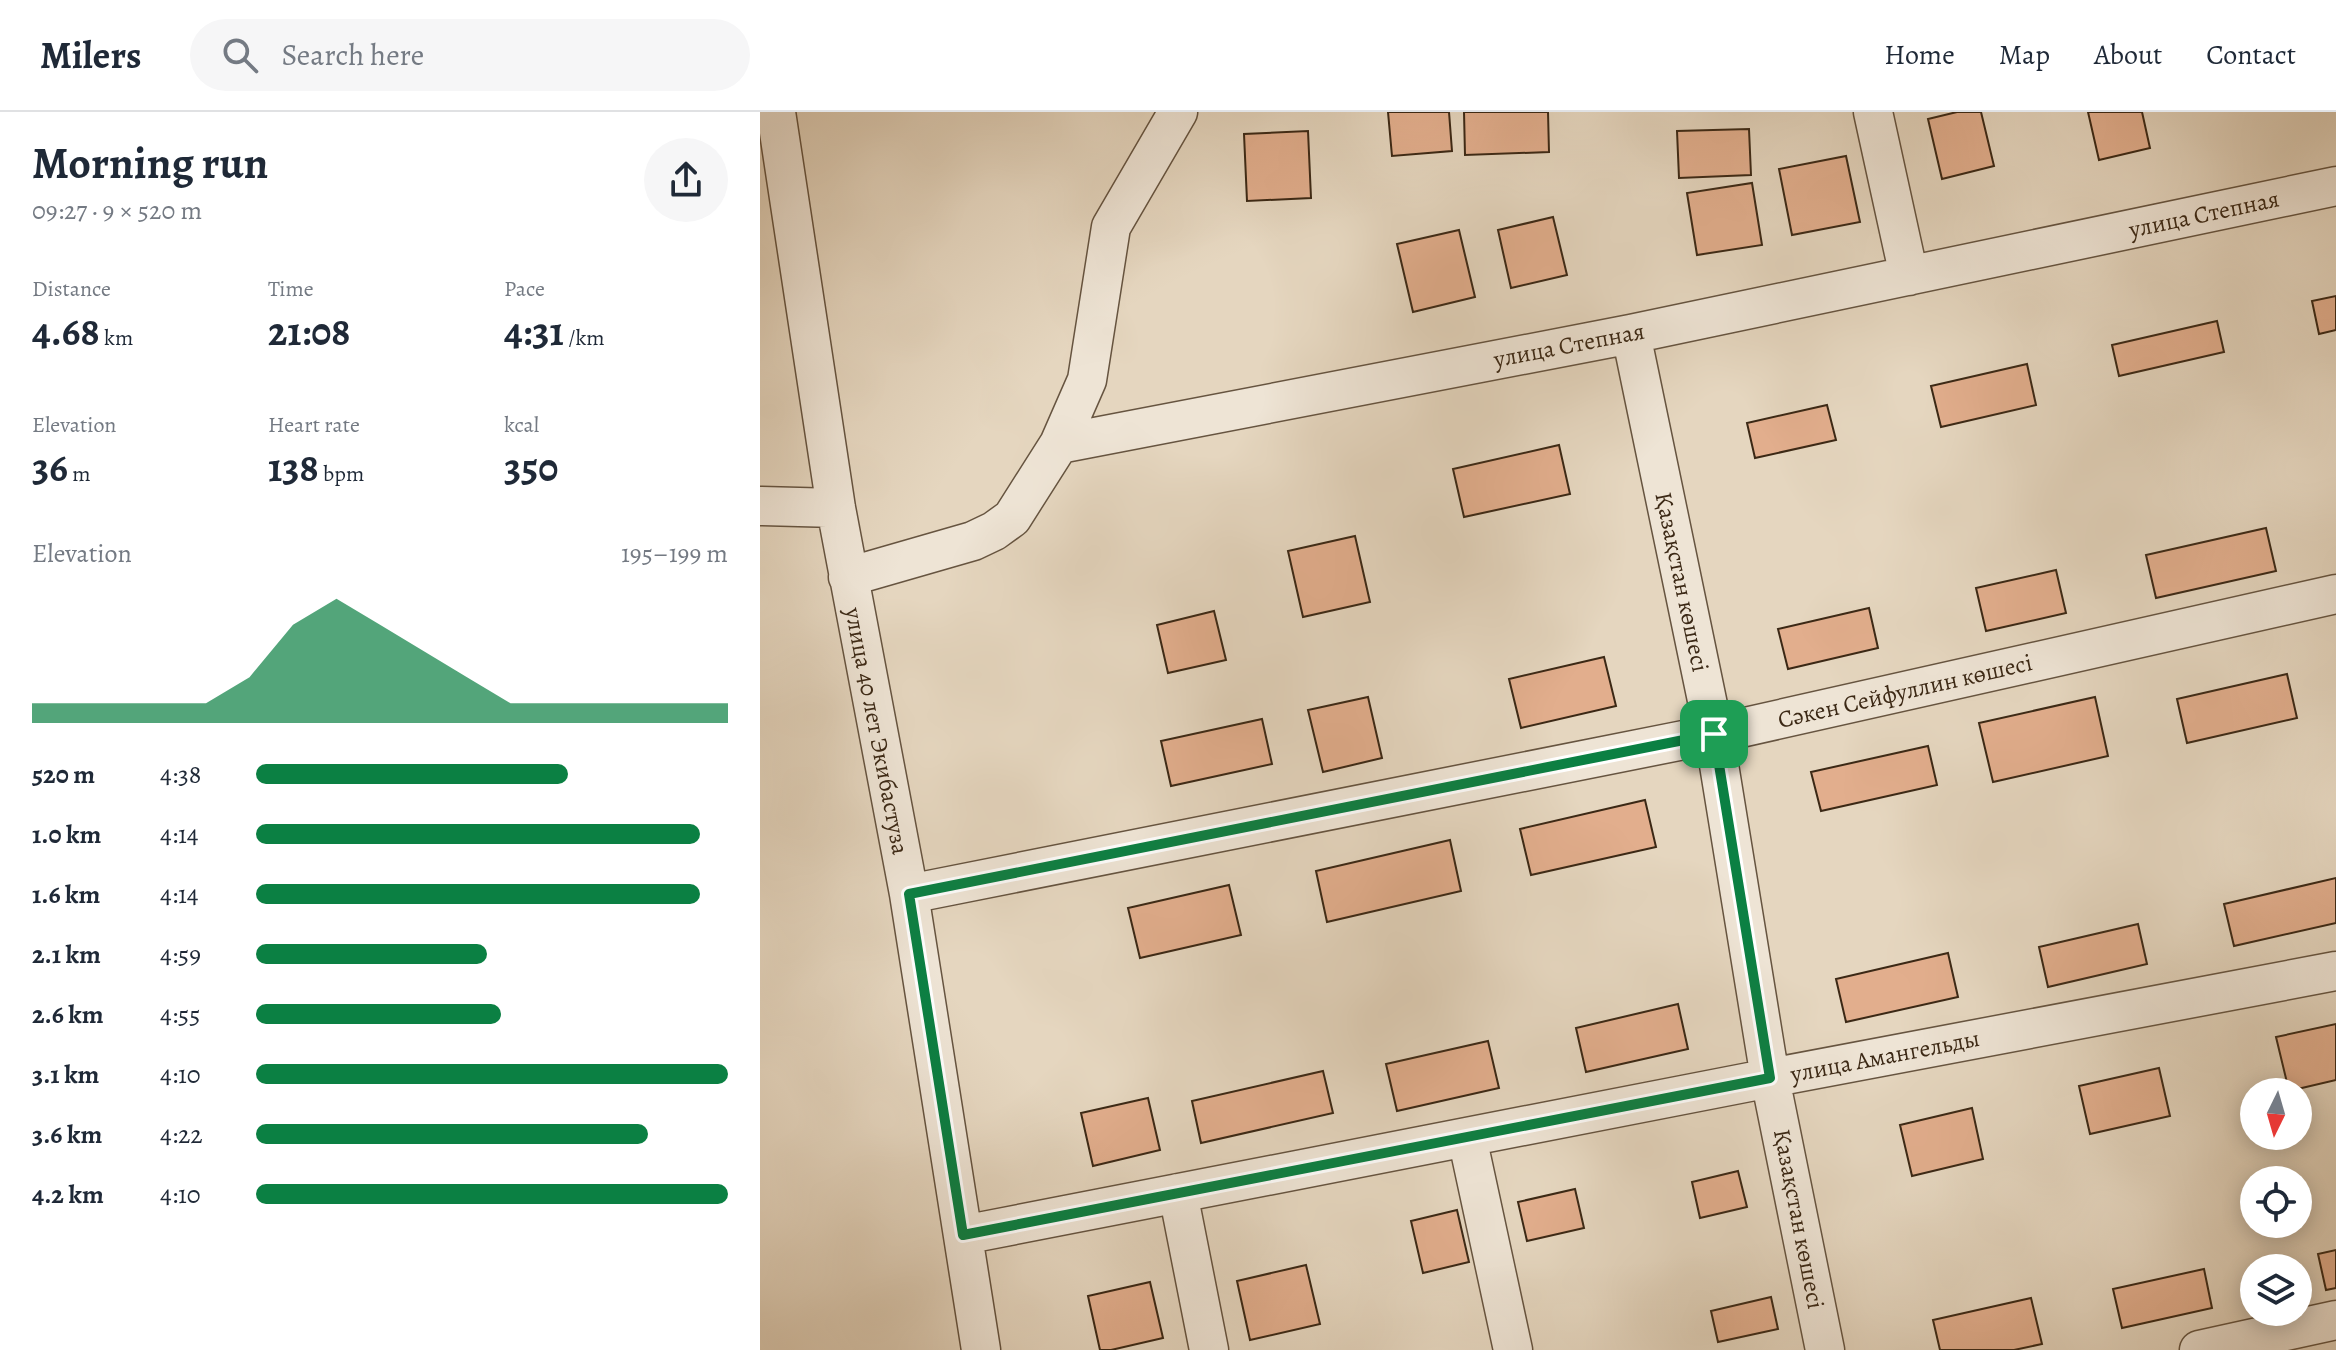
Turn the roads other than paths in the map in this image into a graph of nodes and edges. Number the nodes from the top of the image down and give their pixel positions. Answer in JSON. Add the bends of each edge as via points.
{"nodes":[{"id":1,"x":776,"y":112,"type":"edge"},
{"id":2,"x":1178,"y":112,"type":"edge"},
{"id":3,"x":1873,"y":112,"type":"edge"},
{"id":4,"x":2336,"y":186,"type":"edge"},
{"id":5,"x":1909,"y":276,"type":"junction"},
{"id":6,"x":1631,"y":334,"type":"junction"},
{"id":7,"x":1059,"y":444,"type":"junction"},
{"id":8,"x":760,"y":506,"type":"edge"},
{"id":9,"x":836,"y":508,"type":"junction"},
{"id":10,"x":848,"y":577,"type":"junction"},
{"id":11,"x":2336,"y":594,"type":"edge"},
{"id":12,"x":1714,"y":734,"type":"junction"},
{"id":13,"x":909,"y":894,"type":"junction"},
{"id":14,"x":2336,"y":971,"type":"edge"},
{"id":15,"x":1770,"y":1078,"type":"junction"},
{"id":16,"x":1467,"y":1137,"type":"junction"},
{"id":17,"x":1178,"y":1193,"type":"junction"},
{"id":18,"x":963,"y":1235,"type":"junction"},
{"id":19,"x":2336,"y":1320,"type":"edge"},
{"id":20,"x":981,"y":1350,"type":"edge"},
{"id":21,"x":1209,"y":1350,"type":"edge"},
{"id":22,"x":1513,"y":1350,"type":"edge"},
{"id":23,"x":1825,"y":1350,"type":"edge"},
{"id":24,"x":2199,"y":1350,"type":"edge"}],
"edges":[{"from":1,"to":9,"type":"street","name":"улица 40 лет Экибастуза"},
{"from":2,"to":7,"type":"street","via":[[1111,227],[1087,380]]},
{"from":3,"to":5,"type":"street"},
{"from":4,"to":5,"type":"street","name":"улица Степная"},
{"from":5,"to":6,"type":"street","name":"улица Степная"},
{"from":6,"to":7,"type":"street","name":"улица Степная"},
{"from":6,"to":12,"type":"street","name":"Қазақстан көшесі"},
{"from":7,"to":10,"type":"street","via":[[1012,518],[994,531]]},
{"from":8,"to":9,"type":"street"},
{"from":9,"to":10,"type":"street","name":"улица 40 лет Экибастуза"},
{"from":10,"to":13,"type":"street","name":"улица 40 лет Экибастуза"},
{"from":11,"to":12,"type":"street","name":"Сәкен Сейфуллин көшесі"},
{"from":12,"to":13,"type":"street","name":"Сәкен Сейфуллин көшесі"},
{"from":12,"to":15,"type":"street","name":"Қазақстан көшесі"},
{"from":13,"to":18,"type":"street","name":"улица 40 лет Экибастуза"},
{"from":14,"to":15,"type":"street","name":"улица Амангельды"},
{"from":15,"to":16,"type":"street","name":"улица Амангельды"},
{"from":15,"to":23,"type":"street","name":"Қазақстан көшесі"},
{"from":16,"to":17,"type":"street","name":"улица Амангельды"},
{"from":16,"to":22,"type":"street"},
{"from":17,"to":18,"type":"street","name":"улица Амангельды"},
{"from":17,"to":21,"type":"street"},
{"from":18,"to":20,"type":"street","name":"улица 40 лет Экибастуза"},
{"from":19,"to":24,"type":"street"}]}
